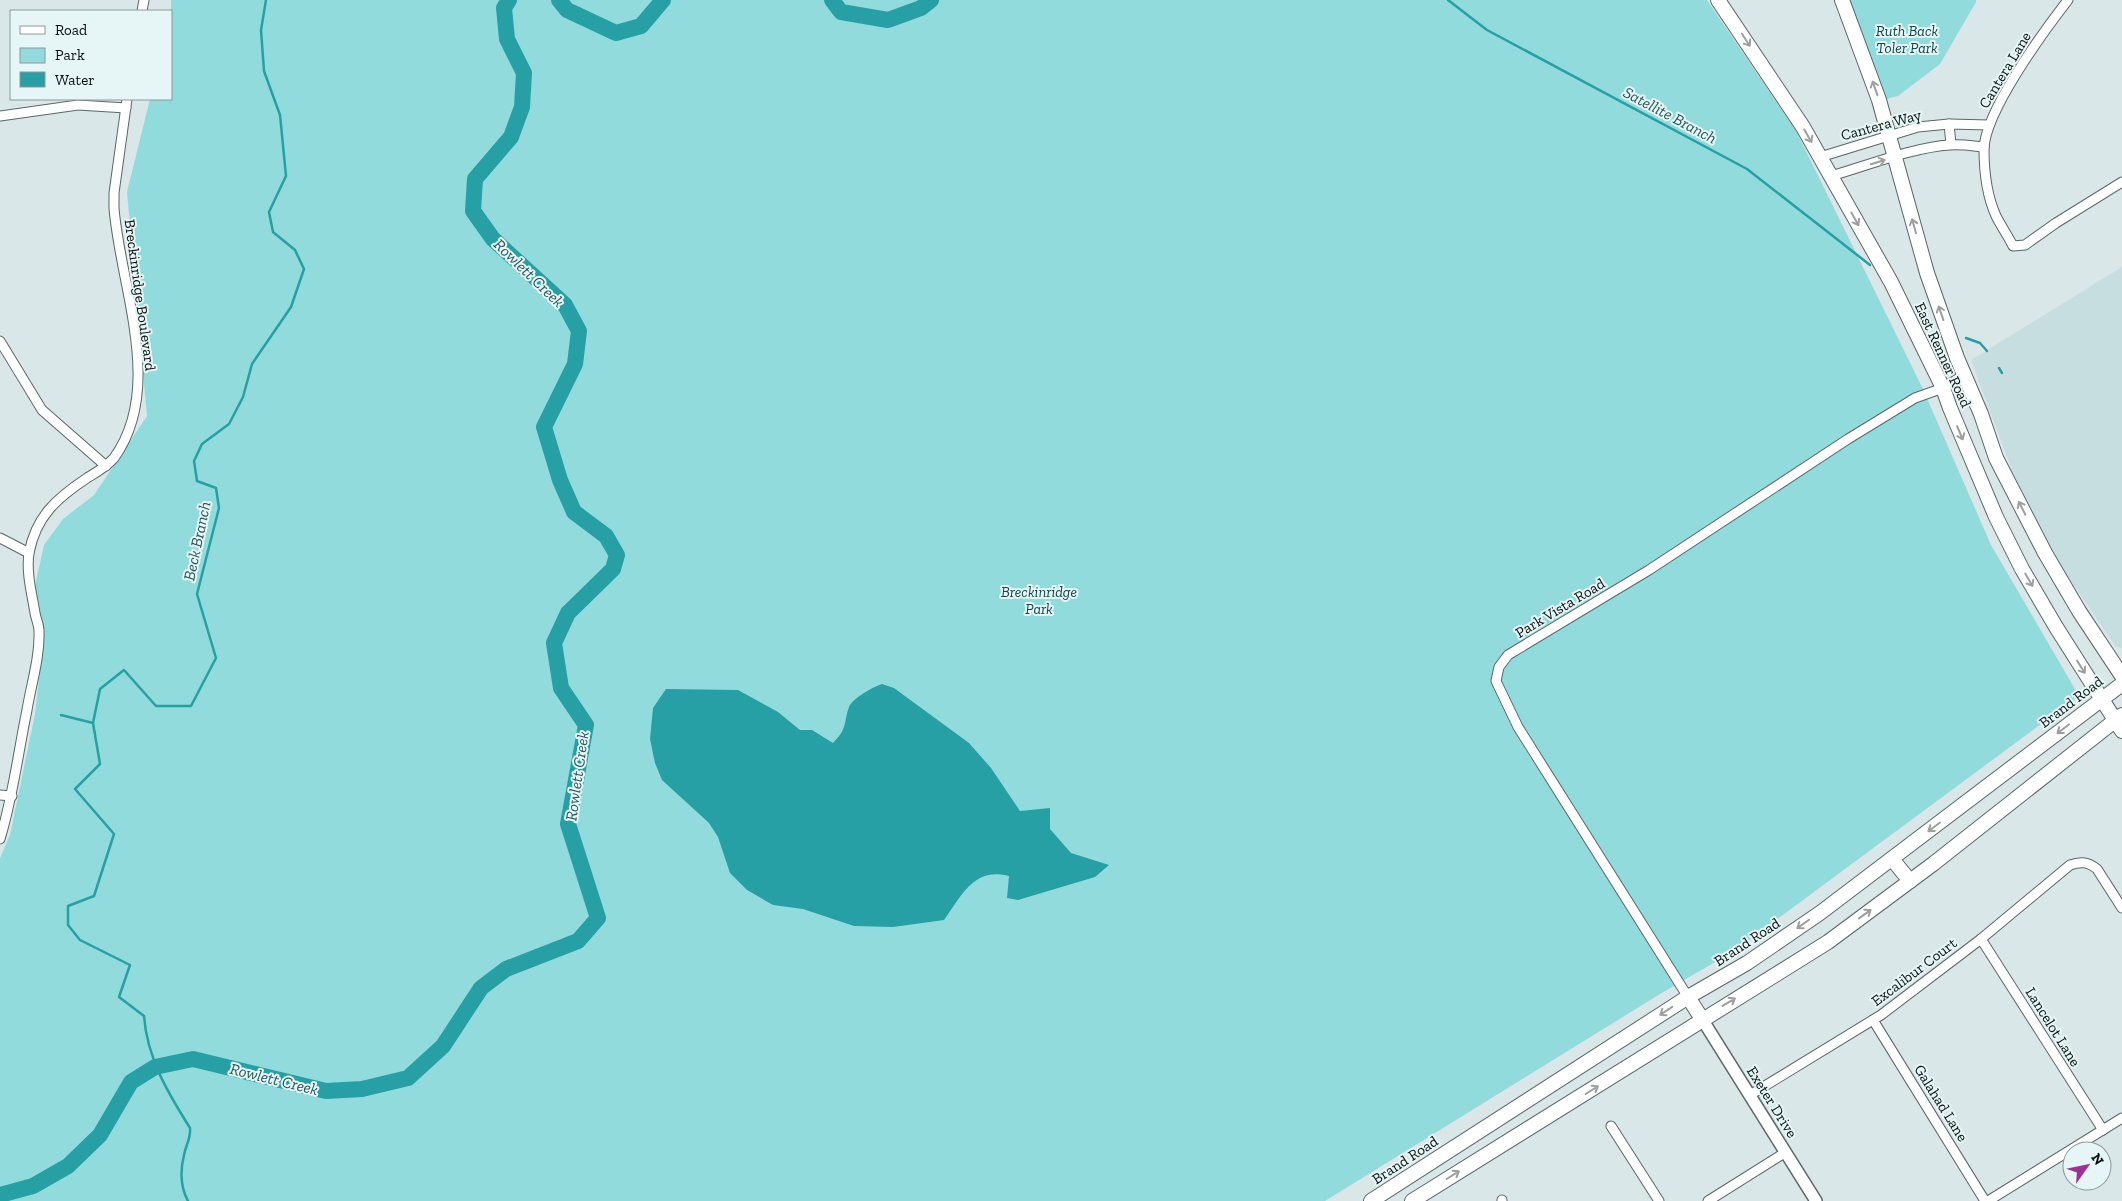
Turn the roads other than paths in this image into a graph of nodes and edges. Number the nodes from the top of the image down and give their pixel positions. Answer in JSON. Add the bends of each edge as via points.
{"nodes":[{"id":1,"x":1718,"y":0,"type":"edge"},
{"id":2,"x":1842,"y":0,"type":"edge"},
{"id":3,"x":2068,"y":0,"type":"edge"},
{"id":4,"x":127,"y":103,"type":"edge"},
{"id":5,"x":0,"y":116,"type":"edge"},
{"id":6,"x":1949,"y":124,"type":"junction"},
{"id":7,"x":1989,"y":125,"type":"junction"},
{"id":8,"x":1889,"y":135,"type":"junction"},
{"id":9,"x":1951,"y":144,"type":"junction"},
{"id":10,"x":1984,"y":147,"type":"junction"},
{"id":11,"x":1894,"y":156,"type":"junction"},
{"id":12,"x":1820,"y":157,"type":"junction"},
{"id":13,"x":1831,"y":176,"type":"junction"},
{"id":14,"x":2122,"y":182,"type":"edge"},
{"id":15,"x":0,"y":341,"type":"edge"},
{"id":16,"x":1964,"y":375,"type":"junction"},
{"id":17,"x":1943,"y":388,"type":"junction"},
{"id":18,"x":106,"y":466,"type":"junction"},
{"id":19,"x":0,"y":538,"type":"edge"},
{"id":20,"x":29,"y":553,"type":"junction"},
{"id":21,"x":2099,"y":641,"type":"junction"},
{"id":22,"x":2122,"y":658,"type":"edge"},
{"id":23,"x":2122,"y":676,"type":"edge"},
{"id":24,"x":2122,"y":684,"type":"edge"},
{"id":25,"x":2102,"y":700,"type":"junction"},
{"id":26,"x":2120,"y":722,"type":"edge"},
{"id":27,"x":0,"y":795,"type":"edge"},
{"id":28,"x":12,"y":796,"type":"junction"},
{"id":29,"x":0,"y":839,"type":"edge"},
{"id":30,"x":1892,"y":859,"type":"junction"},
{"id":31,"x":1910,"y":881,"type":"junction"},
{"id":32,"x":2122,"y":908,"type":"edge"},
{"id":33,"x":1981,"y":939,"type":"junction"},
{"id":34,"x":1688,"y":997,"type":"junction"},
{"id":35,"x":1702,"y":1019,"type":"junction"},
{"id":36,"x":1872,"y":1020,"type":"junction"},
{"id":37,"x":1750,"y":1095,"type":"junction"},
{"id":38,"x":2122,"y":1118,"type":"edge"},
{"id":39,"x":1611,"y":1126,"type":"dead end"},
{"id":40,"x":2103,"y":1130,"type":"junction"},
{"id":41,"x":1786,"y":1152,"type":"junction"},
{"id":42,"x":1371,"y":1201,"type":"edge"},
{"id":43,"x":1412,"y":1201,"type":"edge"},
{"id":44,"x":1659,"y":1201,"type":"edge"},
{"id":45,"x":1708,"y":1201,"type":"edge"},
{"id":46,"x":1816,"y":1201,"type":"edge"},
{"id":47,"x":1987,"y":1201,"type":"edge"}],
"edges":[{"from":1,"to":12,"type":"main road","name":"East Renner Road","one_way":true},
{"from":8,"to":2,"type":"main road","name":"East Renner Road","one_way":true,"via":[[1866,60]]},
{"from":3,"to":7,"type":"street","name":"Cantera Lane","via":[[2004,95]]},
{"from":4,"to":5,"type":"street","via":[[78,105]]},
{"from":4,"to":18,"type":"street","name":"Breckinridge Boulevard","via":[[114,208],[134,330],[138,397],[130,429]]},
{"from":6,"to":7,"type":"street","name":"Cantera Way"},
{"from":6,"to":8,"type":"street","name":"Cantera Way","via":[[1918,127]]},
{"from":6,"to":9,"type":"street"},
{"from":7,"to":10,"type":"street","name":"Cantera Lane"},
{"from":8,"to":11,"type":"main road","name":"East Renner Road"},
{"from":8,"to":12,"type":"street","name":"Cantera Way"},
{"from":9,"to":10,"type":"street"},
{"from":9,"to":11,"type":"street"},
{"from":10,"to":14,"type":"street","name":"Cantera Lane","via":[[1987,185],[1996,216],[2013,246],[2024,245]]},
{"from":13,"to":11,"type":"street","one_way":true},
{"from":16,"to":11,"type":"main road","name":"East Renner Road","one_way":true,"via":[[1927,273]]},
{"from":12,"to":13,"type":"main road","name":"East Renner Road"},
{"from":13,"to":17,"type":"main road","name":"East Renner Road","one_way":true,"via":[[1891,282]]},
{"from":15,"to":18,"type":"street","via":[[42,410]]},
{"from":16,"to":17,"type":"street","name":"Park Vista Road"},
{"from":21,"to":16,"type":"main road","name":"East Renner Road","one_way":true,"via":[[2045,552],[2000,466]]},
{"from":17,"to":25,"type":"main road","name":"East Renner Road","one_way":true,"via":[[2000,526],[2022,569]]},
{"from":17,"to":34,"type":"street","name":"Park Vista Road","via":[[1915,398],[1848,439],[1649,570],[1508,655],[1499,667],[1496,681],[1522,735]]},
{"from":18,"to":20,"type":"street","name":"Breckinridge Boulevard","via":[[46,511]]},
{"from":19,"to":20,"type":"street"},
{"from":20,"to":28,"type":"street","name":"Breckinridge Boulevard","via":[[30,584],[39,631]]},
{"from":21,"to":22,"type":"main road","via":[[2112,654]]},
{"from":21,"to":23,"type":"main road","name":"East Renner Road"},
{"from":24,"to":25,"type":"main road","name":"Brand Road"},
{"from":25,"to":26,"type":"main road","name":"East Renner Road"},
{"from":25,"to":30,"type":"main road","name":"Brand Road","one_way":true},
{"from":26,"to":31,"type":"main road"},
{"from":27,"to":28,"type":"street"},
{"from":28,"to":29,"type":"street","name":"Breckinridge Boulevard"},
{"from":30,"to":31,"type":"main road"},
{"from":30,"to":34,"type":"main road","name":"Brand Road","one_way":true,"via":[[1747,963]]},
{"from":35,"to":31,"type":"main road","one_way":true,"via":[[1828,942]]},
{"from":32,"to":33,"type":"street","name":"Excalibur Court","via":[[2097,870],[2085,862],[2070,865]]},
{"from":33,"to":36,"type":"street","name":"Excalibur Court"},
{"from":33,"to":40,"type":"street","name":"Lancelot Lane"},
{"from":34,"to":35,"type":"main road"},
{"from":34,"to":42,"type":"main road","name":"Brand Road","one_way":true},
{"from":35,"to":37,"type":"street","name":"Exeter Drive"},
{"from":43,"to":35,"type":"main road","one_way":true},
{"from":36,"to":37,"type":"street","name":"Excalibur Court"},
{"from":36,"to":47,"type":"street","name":"Galahad Lane"},
{"from":37,"to":41,"type":"street","name":"Exeter Drive"},
{"from":38,"to":40,"type":"street"},
{"from":39,"to":44,"type":"street"},
{"from":40,"to":47,"type":"street"},
{"from":41,"to":45,"type":"street"},
{"from":41,"to":46,"type":"street","name":"Exeter Drive"}]}
